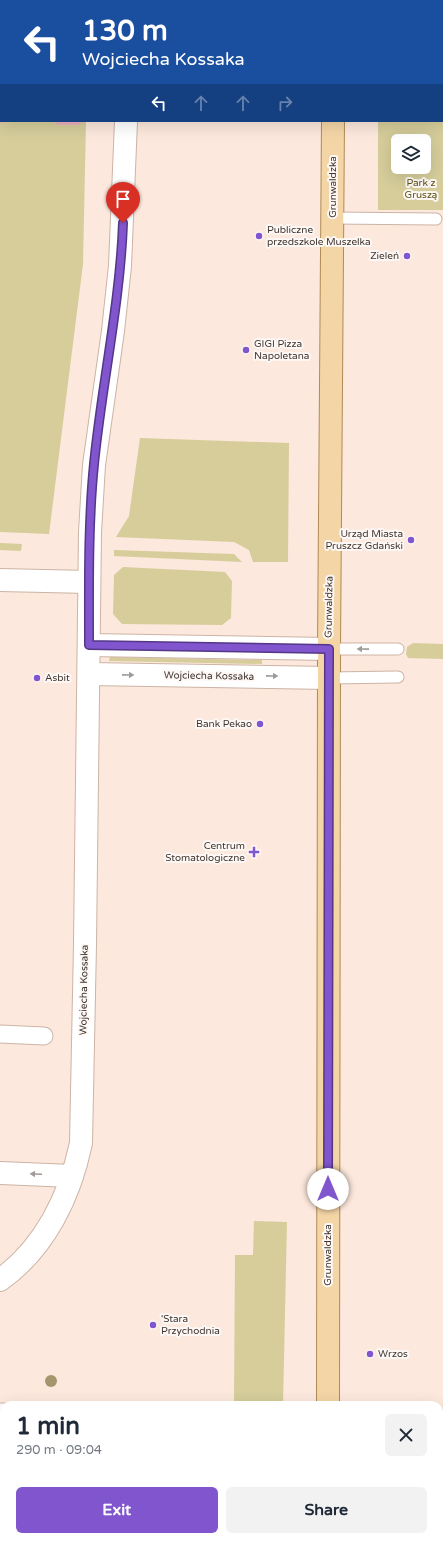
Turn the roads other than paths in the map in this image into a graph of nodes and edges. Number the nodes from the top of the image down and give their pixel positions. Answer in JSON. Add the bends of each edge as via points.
{"nodes":[{"id":1,"x":126,"y":122,"type":"edge"},
{"id":2,"x":333,"y":122,"type":"edge"},
{"id":3,"x":333,"y":218,"type":"junction"},
{"id":4,"x":436,"y":219,"type":"dead end"},
{"id":5,"x":0,"y":580,"type":"edge"},
{"id":6,"x":89,"y":582,"type":"junction"},
{"id":7,"x":89,"y":645,"type":"junction"},
{"id":8,"x":329,"y":649,"type":"junction"},
{"id":9,"x":398,"y":649,"type":"dead end"},
{"id":10,"x":89,"y":674,"type":"junction"},
{"id":11,"x":398,"y":677,"type":"dead end"},
{"id":12,"x":330,"y":678,"type":"junction"},
{"id":13,"x":0,"y":1034,"type":"edge"},
{"id":14,"x":44,"y":1036,"type":"dead end"},
{"id":15,"x":0,"y":1173,"type":"edge"},
{"id":16,"x":72,"y":1176,"type":"junction"},
{"id":17,"x":0,"y":1280,"type":"edge"},
{"id":18,"x":328,"y":1401,"type":"edge"}],
"edges":[{"from":1,"to":6,"type":"street","name":"Wojciecha Kossaka","via":[[122,239],[113,332],[94,464]]},
{"from":2,"to":3,"type":"main road","name":"Grunwaldzka"},
{"from":3,"to":4,"type":"lane"},
{"from":3,"to":8,"type":"main road","name":"Grunwaldzka"},
{"from":5,"to":6,"type":"street"},
{"from":6,"to":7,"type":"street","name":"Wojciecha Kossaka"},
{"from":7,"to":8,"type":"street"},
{"from":7,"to":10,"type":"street","name":"Wojciecha Kossaka"},
{"from":9,"to":8,"type":"lane","one_way":true},
{"from":8,"to":12,"type":"main road","name":"Grunwaldzka"},
{"from":10,"to":12,"type":"street","name":"Wojciecha Kossaka","one_way":true},
{"from":10,"to":16,"type":"street","name":"Wojciecha Kossaka","via":[[82,1114],[81,1143]]},
{"from":11,"to":12,"type":"lane"},
{"from":12,"to":18,"type":"main road","name":"Grunwaldzka"},
{"from":13,"to":14,"type":"street"},
{"from":16,"to":15,"type":"street","one_way":true},
{"from":16,"to":17,"type":"street","name":"Wojciecha Kossaka","via":[[49,1228],[23,1260]]}]}
